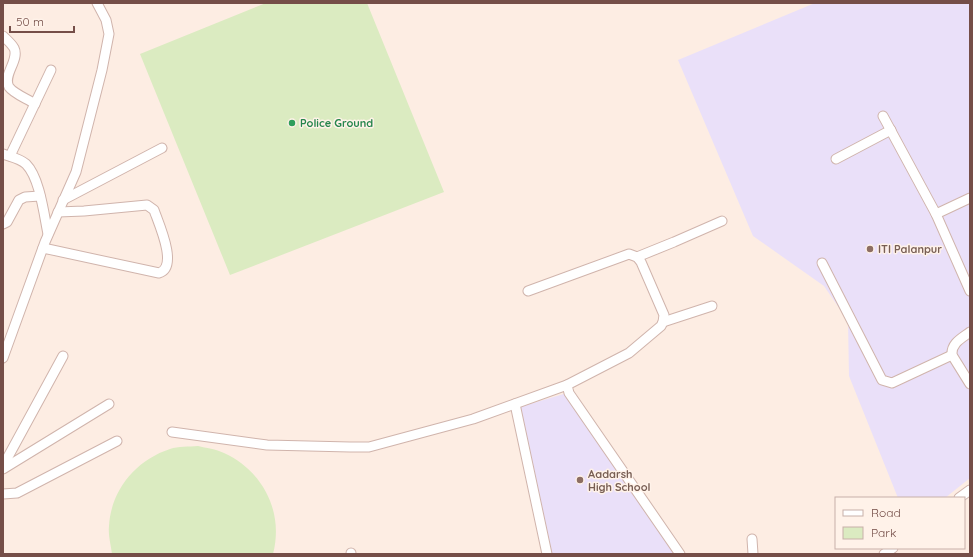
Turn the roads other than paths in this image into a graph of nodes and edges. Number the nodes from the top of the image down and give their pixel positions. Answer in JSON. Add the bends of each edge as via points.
{"nodes":[{"id":1,"x":97,"y":3,"type":"edge"},
{"id":2,"x":3,"y":36,"type":"edge"},
{"id":3,"x":3,"y":61,"type":"edge"},
{"id":4,"x":12,"y":64,"type":"junction"},
{"id":5,"x":51,"y":70,"type":"dead end"},
{"id":6,"x":35,"y":104,"type":"junction"},
{"id":7,"x":883,"y":116,"type":"dead end"},
{"id":8,"x":891,"y":130,"type":"junction"},
{"id":9,"x":162,"y":148,"type":"dead end"},
{"id":10,"x":6,"y":155,"type":"edge"},
{"id":11,"x":836,"y":159,"type":"dead end"},
{"id":12,"x":40,"y":196,"type":"junction"},
{"id":13,"x":970,"y":198,"type":"edge"},
{"id":14,"x":63,"y":200,"type":"junction"},
{"id":15,"x":58,"y":212,"type":"junction"},
{"id":16,"x":936,"y":214,"type":"junction"},
{"id":17,"x":722,"y":221,"type":"dead end"},
{"id":18,"x":3,"y":224,"type":"edge"},
{"id":19,"x":48,"y":234,"type":"junction"},
{"id":20,"x":43,"y":248,"type":"junction"},
{"id":21,"x":637,"y":257,"type":"junction"},
{"id":22,"x":822,"y":263,"type":"dead end"},
{"id":23,"x":528,"y":291,"type":"dead end"},
{"id":24,"x":970,"y":291,"type":"edge"},
{"id":25,"x":712,"y":306,"type":"dead end"},
{"id":26,"x":663,"y":322,"type":"junction"},
{"id":27,"x":970,"y":332,"type":"edge"},
{"id":28,"x":6,"y":340,"type":"edge"},
{"id":29,"x":952,"y":354,"type":"junction"},
{"id":30,"x":62,"y":356,"type":"dead end"},
{"id":31,"x":3,"y":358,"type":"edge"},
{"id":32,"x":970,"y":384,"type":"edge"},
{"id":33,"x":567,"y":385,"type":"junction"},
{"id":34,"x":108,"y":404,"type":"dead end"},
{"id":35,"x":515,"y":404,"type":"junction"},
{"id":36,"x":172,"y":432,"type":"dead end"},
{"id":37,"x":117,"y":441,"type":"dead end"},
{"id":38,"x":3,"y":468,"type":"edge"},
{"id":39,"x":970,"y":490,"type":"edge"},
{"id":40,"x":3,"y":494,"type":"edge"},
{"id":41,"x":960,"y":497,"type":"edge"},
{"id":42,"x":752,"y":539,"type":"dead end"},
{"id":43,"x":547,"y":554,"type":"edge"},
{"id":44,"x":680,"y":554,"type":"edge"},
{"id":45,"x":753,"y":554,"type":"edge"}],
"edges":[{"from":1,"to":14,"type":"street","via":[[106,20],[109,34],[76,172]]},
{"from":2,"to":4,"type":"street","via":[[15,50]]},
{"from":3,"to":4,"type":"street"},
{"from":4,"to":6,"type":"street","via":[[9,86]]},
{"from":5,"to":6,"type":"street"},
{"from":6,"to":10,"type":"street"},
{"from":7,"to":8,"type":"street"},
{"from":8,"to":11,"type":"street"},
{"from":8,"to":16,"type":"street"},
{"from":9,"to":14,"type":"street"},
{"from":10,"to":12,"type":"street","via":[[26,164]]},
{"from":12,"to":18,"type":"street","via":[[22,197]]},
{"from":12,"to":19,"type":"street"},
{"from":13,"to":16,"type":"street"},
{"from":14,"to":15,"type":"street"},
{"from":15,"to":19,"type":"street"},
{"from":15,"to":20,"type":"street","via":[[150,206],[154,210],[166,244],[168,257],[165,268],[159,273]]},
{"from":16,"to":24,"type":"street"},
{"from":17,"to":21,"type":"street"},
{"from":19,"to":20,"type":"street"},
{"from":20,"to":28,"type":"street"},
{"from":21,"to":23,"type":"street","via":[[629,254]]},
{"from":21,"to":26,"type":"street","via":[[661,307]]},
{"from":22,"to":29,"type":"street","via":[[882,380],[892,383]]},
{"from":25,"to":26,"type":"street"},
{"from":26,"to":33,"type":"street","via":[[629,353]]},
{"from":27,"to":29,"type":"street","via":[[954,344]]},
{"from":28,"to":31,"type":"street"},
{"from":29,"to":32,"type":"street"},
{"from":30,"to":38,"type":"street"},
{"from":33,"to":35,"type":"street"},
{"from":33,"to":44,"type":"street","via":[[569,393]]},
{"from":34,"to":38,"type":"street"},
{"from":35,"to":36,"type":"street","via":[[473,419],[369,447],[267,445]]},
{"from":35,"to":43,"type":"street"},
{"from":37,"to":40,"type":"street","via":[[17,493]]},
{"from":39,"to":41,"type":"street"},
{"from":42,"to":45,"type":"street"}]}
